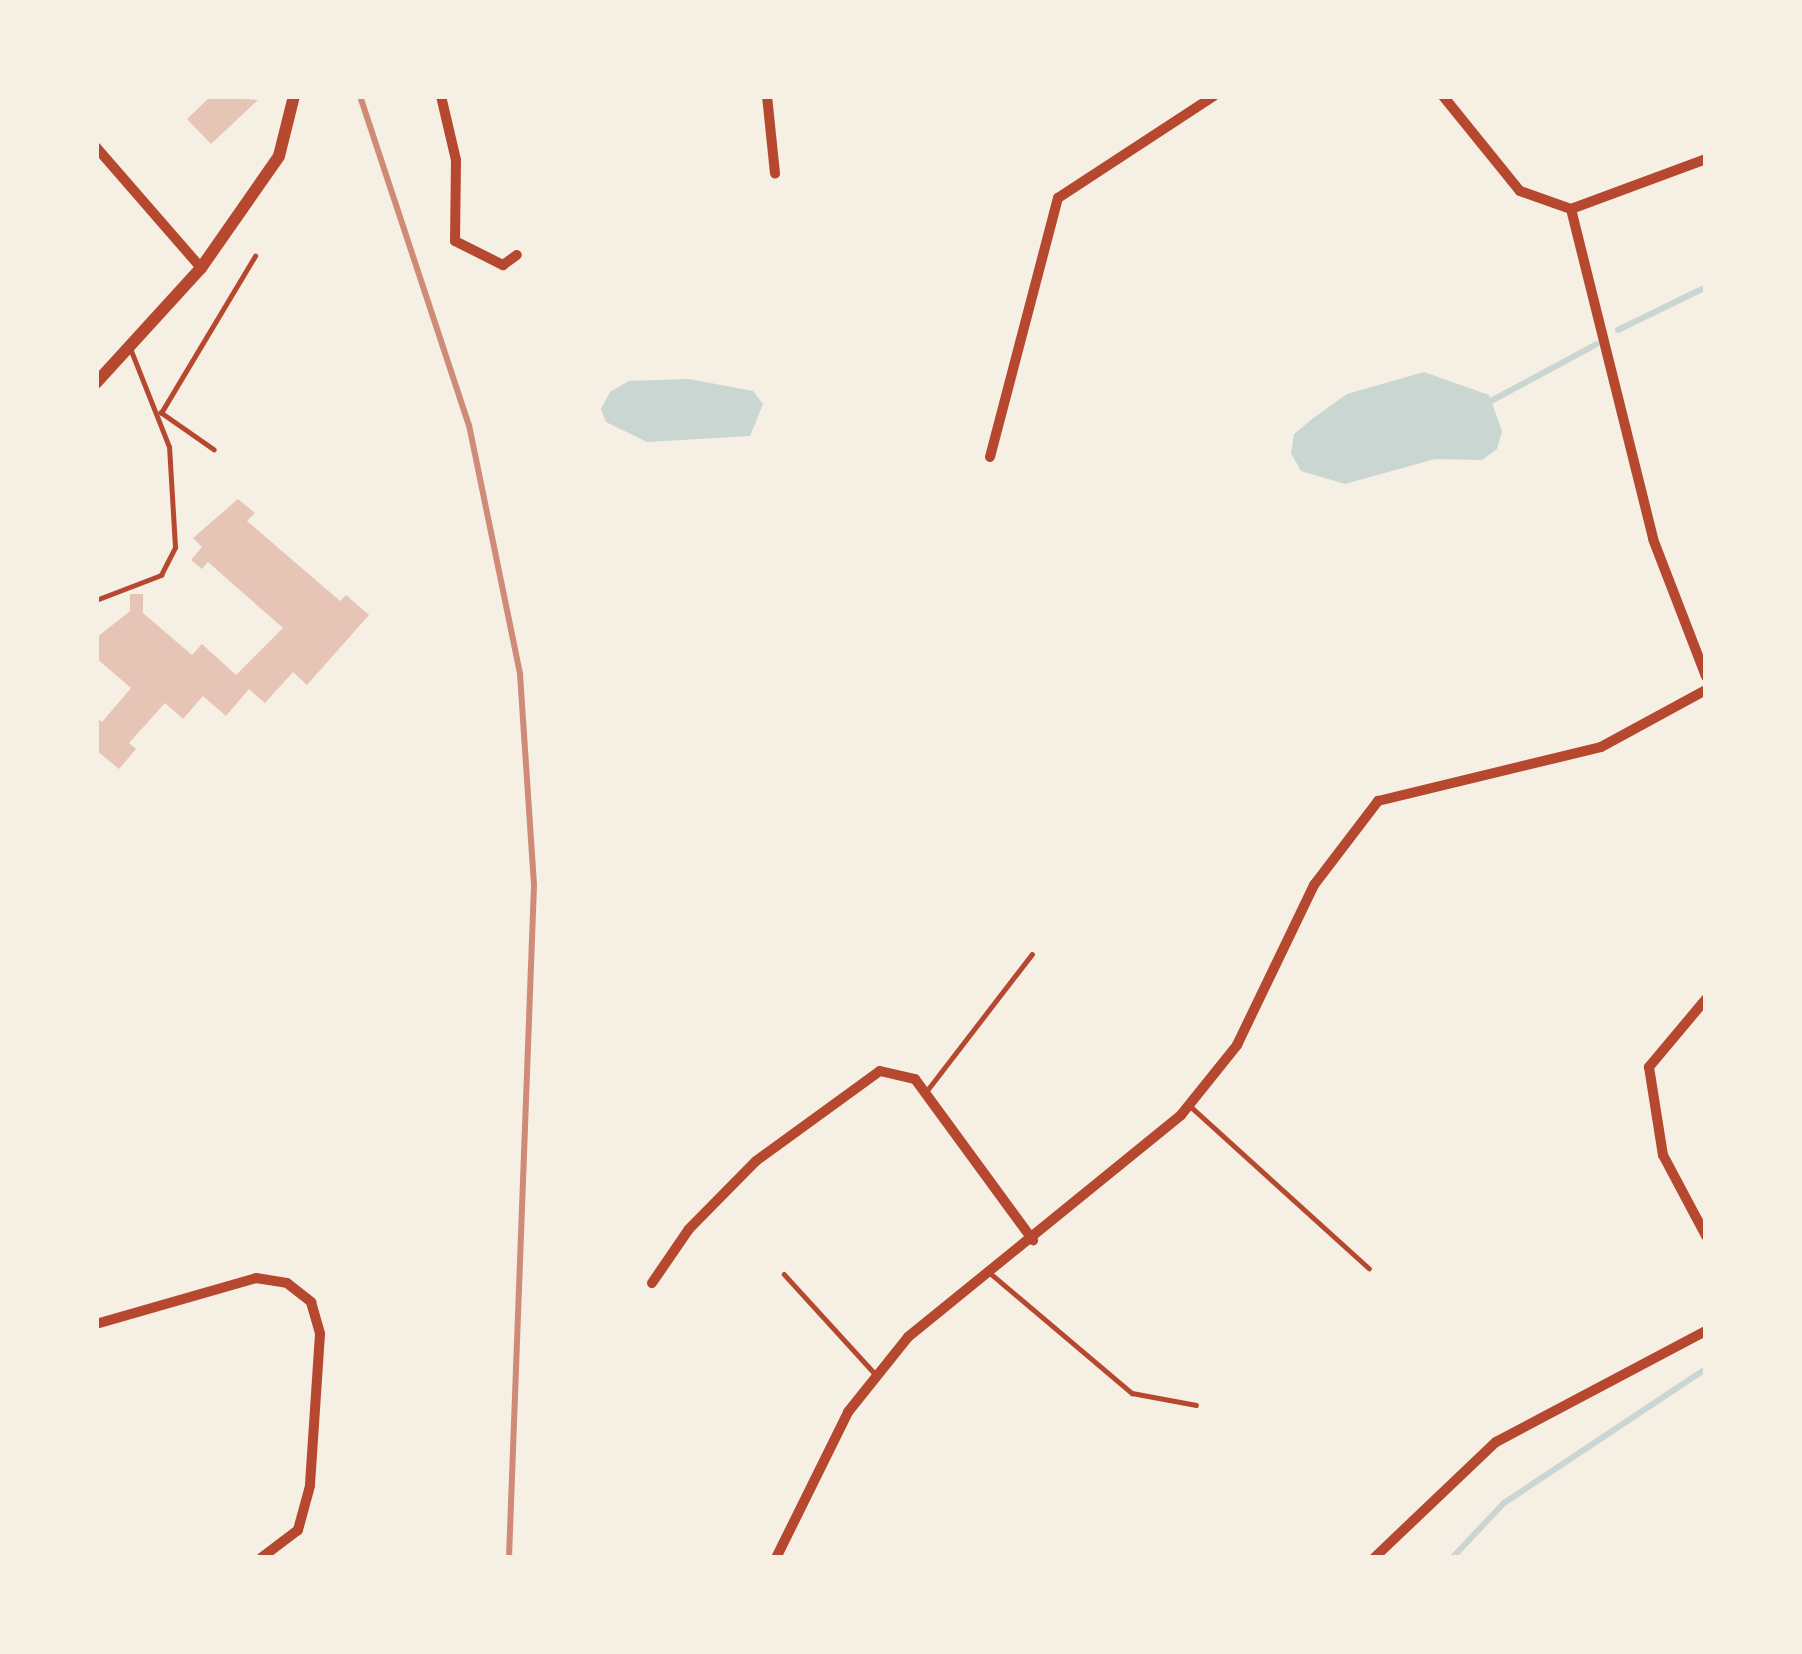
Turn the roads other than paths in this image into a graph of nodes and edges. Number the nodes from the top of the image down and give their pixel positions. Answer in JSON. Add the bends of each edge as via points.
{"nodes":[{"id":1,"x":294,"y":96,"type":"edge"},
{"id":2,"x":440,"y":96,"type":"edge"},
{"id":3,"x":767,"y":96,"type":"edge"},
{"id":4,"x":1214,"y":96,"type":"edge"},
{"id":5,"x":1443,"y":96,"type":"edge"},
{"id":6,"x":96,"y":147,"type":"edge"},
{"id":7,"x":1706,"y":159,"type":"edge"},
{"id":8,"x":775,"y":174,"type":"dead end"},
{"id":9,"x":1571,"y":209,"type":"junction"},
{"id":10,"x":518,"y":255,"type":"dead end"},
{"id":11,"x":255,"y":256,"type":"dead end"},
{"id":12,"x":201,"y":268,"type":"junction"},
{"id":13,"x":129,"y":347,"type":"junction"},
{"id":14,"x":96,"y":383,"type":"edge"},
{"id":15,"x":161,"y":412,"type":"junction"},
{"id":16,"x":214,"y":450,"type":"dead end"},
{"id":17,"x":990,"y":457,"type":"dead end"},
{"id":18,"x":96,"y":600,"type":"edge"},
{"id":19,"x":1706,"y":676,"type":"edge"},
{"id":20,"x":1706,"y":690,"type":"edge"},
{"id":21,"x":1032,"y":954,"type":"dead end"},
{"id":22,"x":1706,"y":999,"type":"edge"},
{"id":23,"x":926,"y":1093,"type":"junction"},
{"id":24,"x":1189,"y":1105,"type":"junction"},
{"id":25,"x":1706,"y":1237,"type":"edge"},
{"id":26,"x":1033,"y":1240,"type":"junction"},
{"id":27,"x":1370,"y":1268,"type":"dead end"},
{"id":28,"x":990,"y":1273,"type":"junction"},
{"id":29,"x":784,"y":1274,"type":"dead end"},
{"id":30,"x":652,"y":1283,"type":"dead end"},
{"id":31,"x":96,"y":1324,"type":"edge"},
{"id":32,"x":1706,"y":1331,"type":"edge"},
{"id":33,"x":877,"y":1376,"type":"junction"},
{"id":34,"x":1196,"y":1405,"type":"dead end"},
{"id":35,"x":261,"y":1558,"type":"edge"},
{"id":36,"x":776,"y":1558,"type":"edge"},
{"id":37,"x":1374,"y":1558,"type":"edge"}],
"edges":[{"from":1,"to":12,"type":"street","via":[[279,156]]},
{"from":2,"to":10,"type":"street","via":[[456,160],[455,241],[503,265]]},
{"from":3,"to":8,"type":"street"},
{"from":4,"to":17,"type":"street","via":[[1058,198]]},
{"from":5,"to":9,"type":"street","via":[[1520,191]]},
{"from":6,"to":12,"type":"street"},
{"from":7,"to":9,"type":"street"},
{"from":9,"to":19,"type":"street","via":[[1653,539]]},
{"from":11,"to":15,"type":"lane"},
{"from":12,"to":13,"type":"street"},
{"from":13,"to":14,"type":"street"},
{"from":13,"to":15,"type":"lane"},
{"from":15,"to":16,"type":"lane"},
{"from":15,"to":18,"type":"lane","via":[[177,505],[169,566],[147,583]]},
{"from":20,"to":24,"type":"street","via":[[1600,747],[1378,802],[1341,840],[1237,1045]]},
{"from":21,"to":23,"type":"lane"},
{"from":22,"to":25,"type":"street","via":[[1649,1067],[1663,1155]]},
{"from":23,"to":26,"type":"street"},
{"from":23,"to":30,"type":"street","via":[[915,1079],[880,1071],[756,1161],[689,1229]]},
{"from":24,"to":26,"type":"street"},
{"from":24,"to":27,"type":"lane"},
{"from":26,"to":28,"type":"street"},
{"from":28,"to":33,"type":"street","via":[[908,1337]]},
{"from":28,"to":34,"type":"lane","via":[[1132,1393]]},
{"from":29,"to":33,"type":"lane"},
{"from":31,"to":35,"type":"street","via":[[256,1278],[287,1283],[311,1302],[320,1334],[310,1486],[298,1529]]},
{"from":32,"to":37,"type":"street","via":[[1496,1442]]},
{"from":33,"to":36,"type":"street","via":[[848,1412]]}]}
